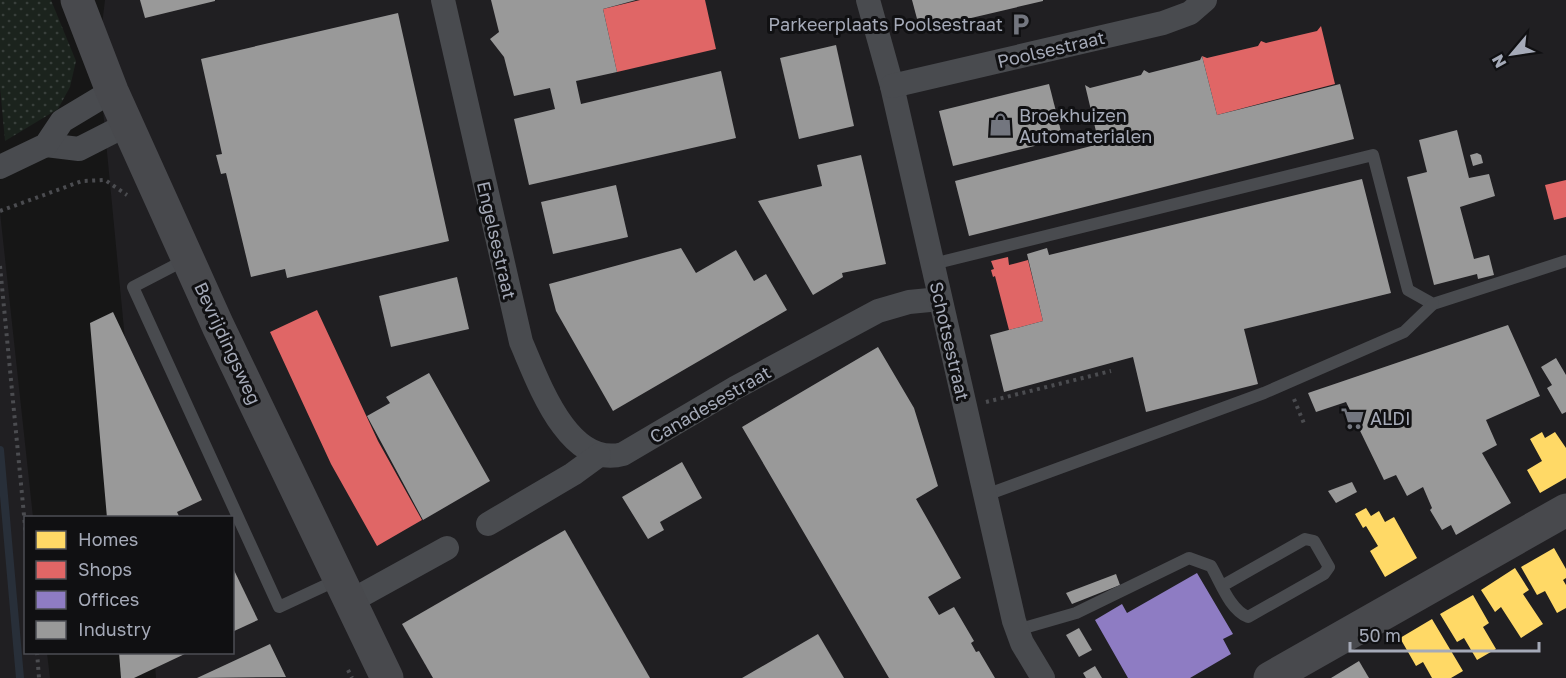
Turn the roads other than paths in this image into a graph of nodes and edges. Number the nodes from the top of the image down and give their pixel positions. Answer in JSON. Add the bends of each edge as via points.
{"nodes":[{"id":1,"x":443,"y":0,"type":"edge"},
{"id":2,"x":868,"y":0,"type":"edge"},
{"id":3,"x":1204,"y":0,"type":"edge"},
{"id":4,"x":77,"y":1,"type":"edge"},
{"id":5,"x":891,"y":86,"type":"junction"},
{"id":6,"x":112,"y":91,"type":"junction"},
{"id":7,"x":128,"y":124,"type":"junction"},
{"id":8,"x":46,"y":145,"type":"junction"},
{"id":9,"x":0,"y":167,"type":"edge"},
{"id":10,"x":189,"y":258,"type":"junction"},
{"id":11,"x":1566,"y":261,"type":"edge"},
{"id":12,"x":933,"y":264,"type":"junction"},
{"id":13,"x":940,"y":298,"type":"junction"},
{"id":14,"x":1433,"y":304,"type":"junction"},
{"id":15,"x":599,"y":455,"type":"junction"},
{"id":16,"x":986,"y":495,"type":"junction"},
{"id":17,"x":1566,"y":510,"type":"edge"},
{"id":18,"x":488,"y":524,"type":"dead end"},
{"id":19,"x":447,"y":548,"type":"dead end"},
{"id":20,"x":1222,"y":586,"type":"junction"},
{"id":21,"x":345,"y":590,"type":"junction"},
{"id":22,"x":1017,"y":630,"type":"junction"},
{"id":23,"x":387,"y":678,"type":"edge"},
{"id":24,"x":1043,"y":678,"type":"edge"},
{"id":25,"x":1270,"y":678,"type":"edge"}],
"edges":[{"from":1,"to":15,"type":"street","name":"Engelsestraat","via":[[522,342],[537,379],[571,437]]},
{"from":2,"to":5,"type":"street","name":"Schotsestraat"},
{"from":3,"to":5,"type":"street","name":"Poolsestraat","via":[[1190,13],[1163,23]]},
{"from":4,"to":6,"type":"main road","name":"Bevrijdingsweg"},
{"from":5,"to":12,"type":"street","name":"Schotsestraat"},
{"from":6,"to":7,"type":"main road","name":"Bevrijdingsweg"},
{"from":6,"to":8,"type":"street","via":[[62,122]]},
{"from":7,"to":8,"type":"street","via":[[79,148]]},
{"from":7,"to":10,"type":"main road","name":"Bevrijdingsweg"},
{"from":8,"to":9,"type":"street"},
{"from":10,"to":21,"type":"main road","name":"Bevrijdingsweg"},
{"from":10,"to":21,"type":"lane","via":[[133,287],[279,607]]},
{"from":11,"to":14,"type":"lane"},
{"from":12,"to":13,"type":"street","name":"Schotsestraat"},
{"from":12,"to":14,"type":"lane","via":[[1374,155],[1408,290]]},
{"from":13,"to":15,"type":"street","name":"Canadesestraat","via":[[878,311],[623,454]]},
{"from":13,"to":16,"type":"street","name":"Schotsestraat"},
{"from":14,"to":16,"type":"lane","via":[[1404,333],[1302,377]]},
{"from":15,"to":18,"type":"street","name":"Canadesestraat"},
{"from":16,"to":22,"type":"street","name":"Schotsestraat"},
{"from":17,"to":25,"type":"main road"},
{"from":19,"to":21,"type":"street"},
{"from":20,"to":20,"type":"lane","via":[[1238,614],[1248,617],[1324,574],[1329,567],[1314,540],[1305,539]]},
{"from":20,"to":22,"type":"lane","via":[[1211,566],[1189,558],[1076,613]]},
{"from":21,"to":23,"type":"main road","name":"Bevrijdingsweg"},
{"from":22,"to":24,"type":"street","name":"Schotsestraat"}]}
